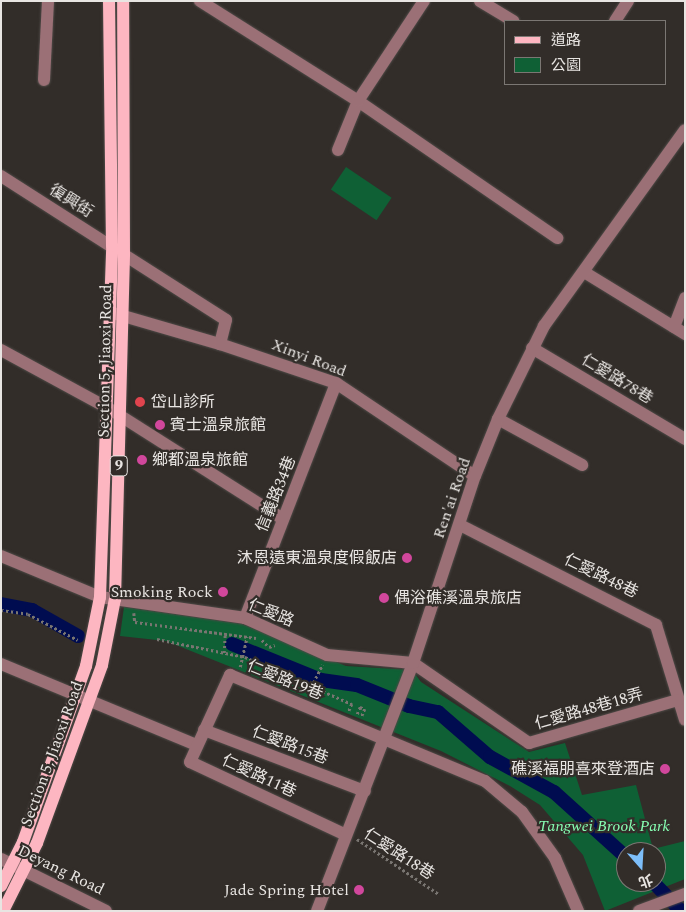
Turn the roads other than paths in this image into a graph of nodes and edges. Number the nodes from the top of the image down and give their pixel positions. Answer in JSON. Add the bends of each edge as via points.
{"nodes":[{"id":1,"x":48,"y":1,"type":"edge"},
{"id":2,"x":109,"y":1,"type":"edge"},
{"id":3,"x":123,"y":1,"type":"edge"},
{"id":4,"x":200,"y":1,"type":"edge"},
{"id":5,"x":424,"y":1,"type":"edge"},
{"id":6,"x":480,"y":1,"type":"edge"},
{"id":7,"x":628,"y":1,"type":"edge"},
{"id":8,"x":511,"y":20,"type":"edge"},
{"id":9,"x":617,"y":20,"type":"edge"},
{"id":10,"x":44,"y":80,"type":"dead end"},
{"id":11,"x":358,"y":101,"type":"junction"},
{"id":12,"x":685,"y":130,"type":"edge"},
{"id":13,"x":338,"y":150,"type":"dead end"},
{"id":14,"x":1,"y":176,"type":"edge"},
{"id":15,"x":557,"y":238,"type":"dead end"},
{"id":16,"x":112,"y":246,"type":"junction"},
{"id":17,"x":124,"y":254,"type":"junction"},
{"id":18,"x":584,"y":272,"type":"junction"},
{"id":19,"x":685,"y":298,"type":"edge"},
{"id":20,"x":117,"y":314,"type":"junction"},
{"id":21,"x":679,"y":331,"type":"edge"},
{"id":22,"x":220,"y":344,"type":"junction"},
{"id":23,"x":532,"y":348,"type":"junction"},
{"id":24,"x":1,"y":350,"type":"edge"},
{"id":25,"x":336,"y":383,"type":"junction"},
{"id":26,"x":108,"y":408,"type":"junction"},
{"id":27,"x":120,"y":416,"type":"junction"},
{"id":28,"x":498,"y":419,"type":"junction"},
{"id":29,"x":685,"y":439,"type":"edge"},
{"id":30,"x":582,"y":465,"type":"dead end"},
{"id":31,"x":475,"y":476,"type":"junction"},
{"id":32,"x":283,"y":519,"type":"junction"},
{"id":33,"x":460,"y":524,"type":"junction"},
{"id":34,"x":1,"y":556,"type":"edge"},
{"id":35,"x":100,"y":597,"type":"junction"},
{"id":36,"x":115,"y":599,"type":"junction"},
{"id":37,"x":245,"y":618,"type":"junction"},
{"id":38,"x":413,"y":663,"type":"junction"},
{"id":39,"x":1,"y":664,"type":"edge"},
{"id":40,"x":76,"y":694,"type":"junction"},
{"id":41,"x":89,"y":700,"type":"junction"},
{"id":42,"x":678,"y":700,"type":"junction"},
{"id":43,"x":685,"y":720,"type":"edge"},
{"id":44,"x":204,"y":730,"type":"junction"},
{"id":45,"x":384,"y":737,"type":"junction"},
{"id":46,"x":197,"y":745,"type":"junction"},
{"id":47,"x":365,"y":791,"type":"junction"},
{"id":48,"x":346,"y":834,"type":"junction"},
{"id":49,"x":1,"y":859,"type":"edge"},
{"id":50,"x":13,"y":865,"type":"junction"},
{"id":51,"x":25,"y":871,"type":"junction"},
{"id":52,"x":1,"y":886,"type":"edge"},
{"id":53,"x":685,"y":894,"type":"edge"},
{"id":54,"x":3,"y":911,"type":"edge"},
{"id":55,"x":106,"y":911,"type":"edge"},
{"id":56,"x":317,"y":911,"type":"edge"},
{"id":57,"x":578,"y":911,"type":"edge"},
{"id":58,"x":639,"y":911,"type":"edge"}],
"edges":[{"from":1,"to":10,"type":"street"},
{"from":2,"to":16,"type":"main road","name":"Section 5, Jiaoxi Road","number":"9"},
{"from":3,"to":17,"type":"main road","name":"Section 5, Jiaoxi Road","number":"9"},
{"from":4,"to":11,"type":"street"},
{"from":5,"to":11,"type":"street"},
{"from":6,"to":8,"type":"street"},
{"from":7,"to":9,"type":"street"},
{"from":11,"to":13,"type":"street"},
{"from":11,"to":15,"type":"street"},
{"from":12,"to":18,"type":"street","name":"Ren'ai Road"},
{"from":14,"to":16,"type":"street","name":"復興街"},
{"from":16,"to":17,"type":"street","name":"復興街"},
{"from":16,"to":20,"type":"main road","name":"Section 5, Jiaoxi Road","number":"9"},
{"from":17,"to":20,"type":"main road","name":"Section 5, Jiaoxi Road","number":"9"},
{"from":17,"to":22,"type":"street","name":"復興街","via":[[226,320]]},
{"from":18,"to":21,"type":"street"},
{"from":18,"to":23,"type":"street","name":"Ren'ai Road"},
{"from":19,"to":21,"type":"street"},
{"from":20,"to":22,"type":"street","name":"Xinyi Road"},
{"from":20,"to":26,"type":"main road","name":"Section 5, Jiaoxi Road","number":"9"},
{"from":20,"to":27,"type":"main road","name":"Section 5, Jiaoxi Road","number":"9"},
{"from":22,"to":25,"type":"street","name":"Xinyi Road"},
{"from":23,"to":28,"type":"street","name":"Ren'ai Road"},
{"from":23,"to":29,"type":"street","name":"仁愛路78巷"},
{"from":24,"to":26,"type":"street"},
{"from":25,"to":31,"type":"street","name":"Xinyi Road"},
{"from":25,"to":32,"type":"street","name":"信義路34巷"},
{"from":26,"to":27,"type":"street"},
{"from":26,"to":35,"type":"main road","name":"Section 5, Jiaoxi Road","number":"9"},
{"from":27,"to":32,"type":"street"},
{"from":27,"to":36,"type":"main road","name":"Section 5, Jiaoxi Road","number":"9"},
{"from":28,"to":30,"type":"street"},
{"from":28,"to":31,"type":"street","name":"Ren'ai Road"},
{"from":31,"to":33,"type":"street","name":"Ren'ai Road"},
{"from":32,"to":37,"type":"street","name":"信義路34巷"},
{"from":33,"to":38,"type":"street","name":"Ren'ai Road"},
{"from":33,"to":42,"type":"street","name":"仁愛路48巷","via":[[656,625]]},
{"from":34,"to":35,"type":"street","name":"仁愛路"},
{"from":35,"to":36,"type":"street","name":"仁愛路"},
{"from":35,"to":40,"type":"main road","name":"Section 5, Jiaoxi Road","number":"9"},
{"from":36,"to":37,"type":"street","name":"仁愛路"},
{"from":36,"to":41,"type":"main road","name":"Section 5, Jiaoxi Road","number":"9","via":[[102,665]]},
{"from":37,"to":38,"type":"street","name":"仁愛路","via":[[327,655]]},
{"from":38,"to":42,"type":"street","name":"仁愛路48巷18弄","via":[[529,743]]},
{"from":38,"to":45,"type":"street","name":"Ren'ai Road"},
{"from":39,"to":40,"type":"street"},
{"from":40,"to":41,"type":"street"},
{"from":40,"to":50,"type":"main road","name":"Section 5, Jiaoxi Road","number":"9"},
{"from":41,"to":46,"type":"street"},
{"from":41,"to":51,"type":"main road","name":"Section 5, Jiaoxi Road","number":"9"},
{"from":42,"to":43,"type":"street","name":"仁愛路48巷"},
{"from":44,"to":45,"type":"street","name":"仁愛路19巷","via":[[230,675]]},
{"from":44,"to":46,"type":"street","name":"仁愛路11巷"},
{"from":44,"to":47,"type":"street","name":"仁愛路15巷"},
{"from":45,"to":47,"type":"street","name":"Ren'ai Road"},
{"from":45,"to":57,"type":"street","via":[[485,781],[522,812],[556,858]]},
{"from":46,"to":48,"type":"street","name":"仁愛路11巷","via":[[190,762]]},
{"from":47,"to":48,"type":"street","name":"Ren'ai Road"},
{"from":48,"to":56,"type":"street","name":"Ren'ai Road"},
{"from":49,"to":50,"type":"street","name":"Deyang Road"},
{"from":50,"to":51,"type":"street","name":"Deyang Road"},
{"from":50,"to":52,"type":"main road","name":"Section 5, Jiaoxi Road","number":"9"},
{"from":51,"to":54,"type":"main road","name":"Section 5, Jiaoxi Road","number":"9"},
{"from":51,"to":55,"type":"street","name":"Deyang Road"},
{"from":53,"to":58,"type":"street"}]}
